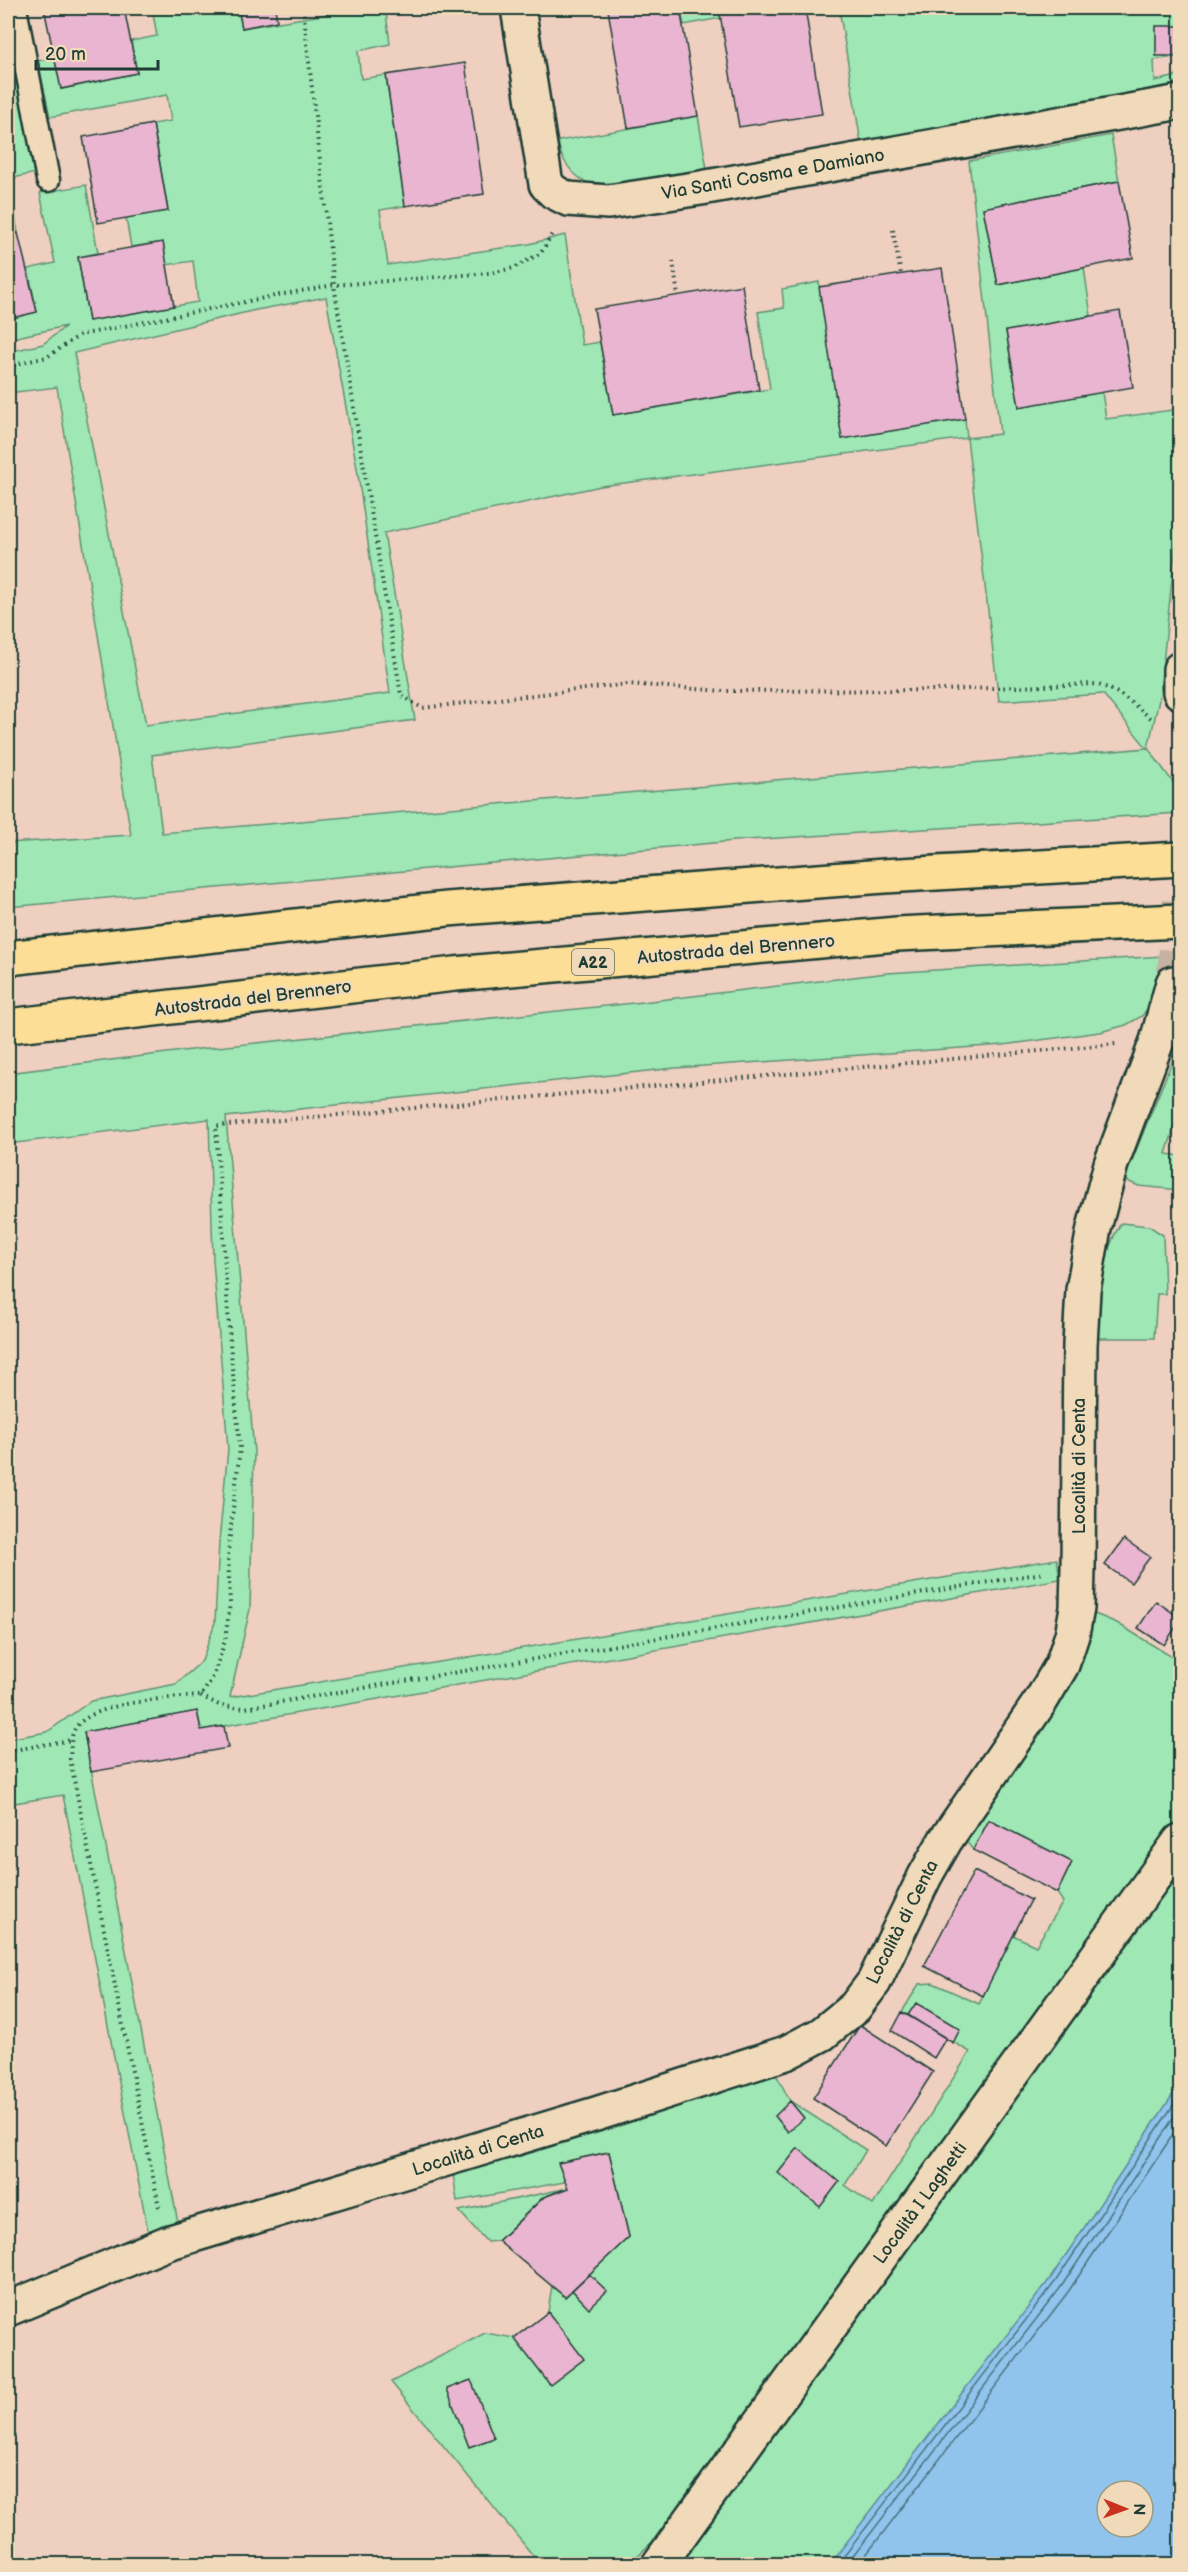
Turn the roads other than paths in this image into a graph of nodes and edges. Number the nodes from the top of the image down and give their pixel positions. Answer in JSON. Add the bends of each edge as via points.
{"nodes":[{"id":1,"x":15,"y":8,"type":"edge"},
{"id":2,"x":518,"y":8,"type":"edge"},
{"id":3,"x":1180,"y":102,"type":"edge"},
{"id":4,"x":48,"y":180,"type":"dead end"},
{"id":5,"x":1180,"y":669,"type":"edge"},
{"id":6,"x":1180,"y":692,"type":"edge"},
{"id":7,"x":1180,"y":859,"type":"edge"},
{"id":8,"x":1180,"y":921,"type":"edge"},
{"id":9,"x":8,"y":958,"type":"edge"},
{"id":10,"x":1173,"y":983,"type":"tunnel mouth"},
{"id":11,"x":8,"y":1026,"type":"edge"},
{"id":12,"x":1180,"y":1841,"type":"edge"},
{"id":13,"x":8,"y":2309,"type":"edge"},
{"id":14,"x":659,"y":2565,"type":"edge"}],
"edges":[{"from":1,"to":4,"type":"lane"},
{"from":2,"to":3,"type":"street","name":"Via Santi Cosma e Damiano","via":[[546,183],[554,192],[581,202],[608,202],[701,188]]},
{"from":5,"to":6,"type":"street"},
{"from":7,"to":9,"type":"highway","via":[[884,876],[447,909]]},
{"from":8,"to":11,"type":"highway","name":"Autostrada del Brennero","number":"A22","via":[[885,935],[455,974]]},
{"from":10,"to":13,"type":"street","name":"Località di Centa","via":[[1157,1041],[1111,1164],[1083,1290],[1077,1608],[1072,1635],[1062,1665],[945,1841],[924,1876],[874,1982],[855,2007],[838,2022],[786,2053],[167,2243]]},
{"from":12,"to":14,"type":"street","name":"Località I Laghetti"}]}
